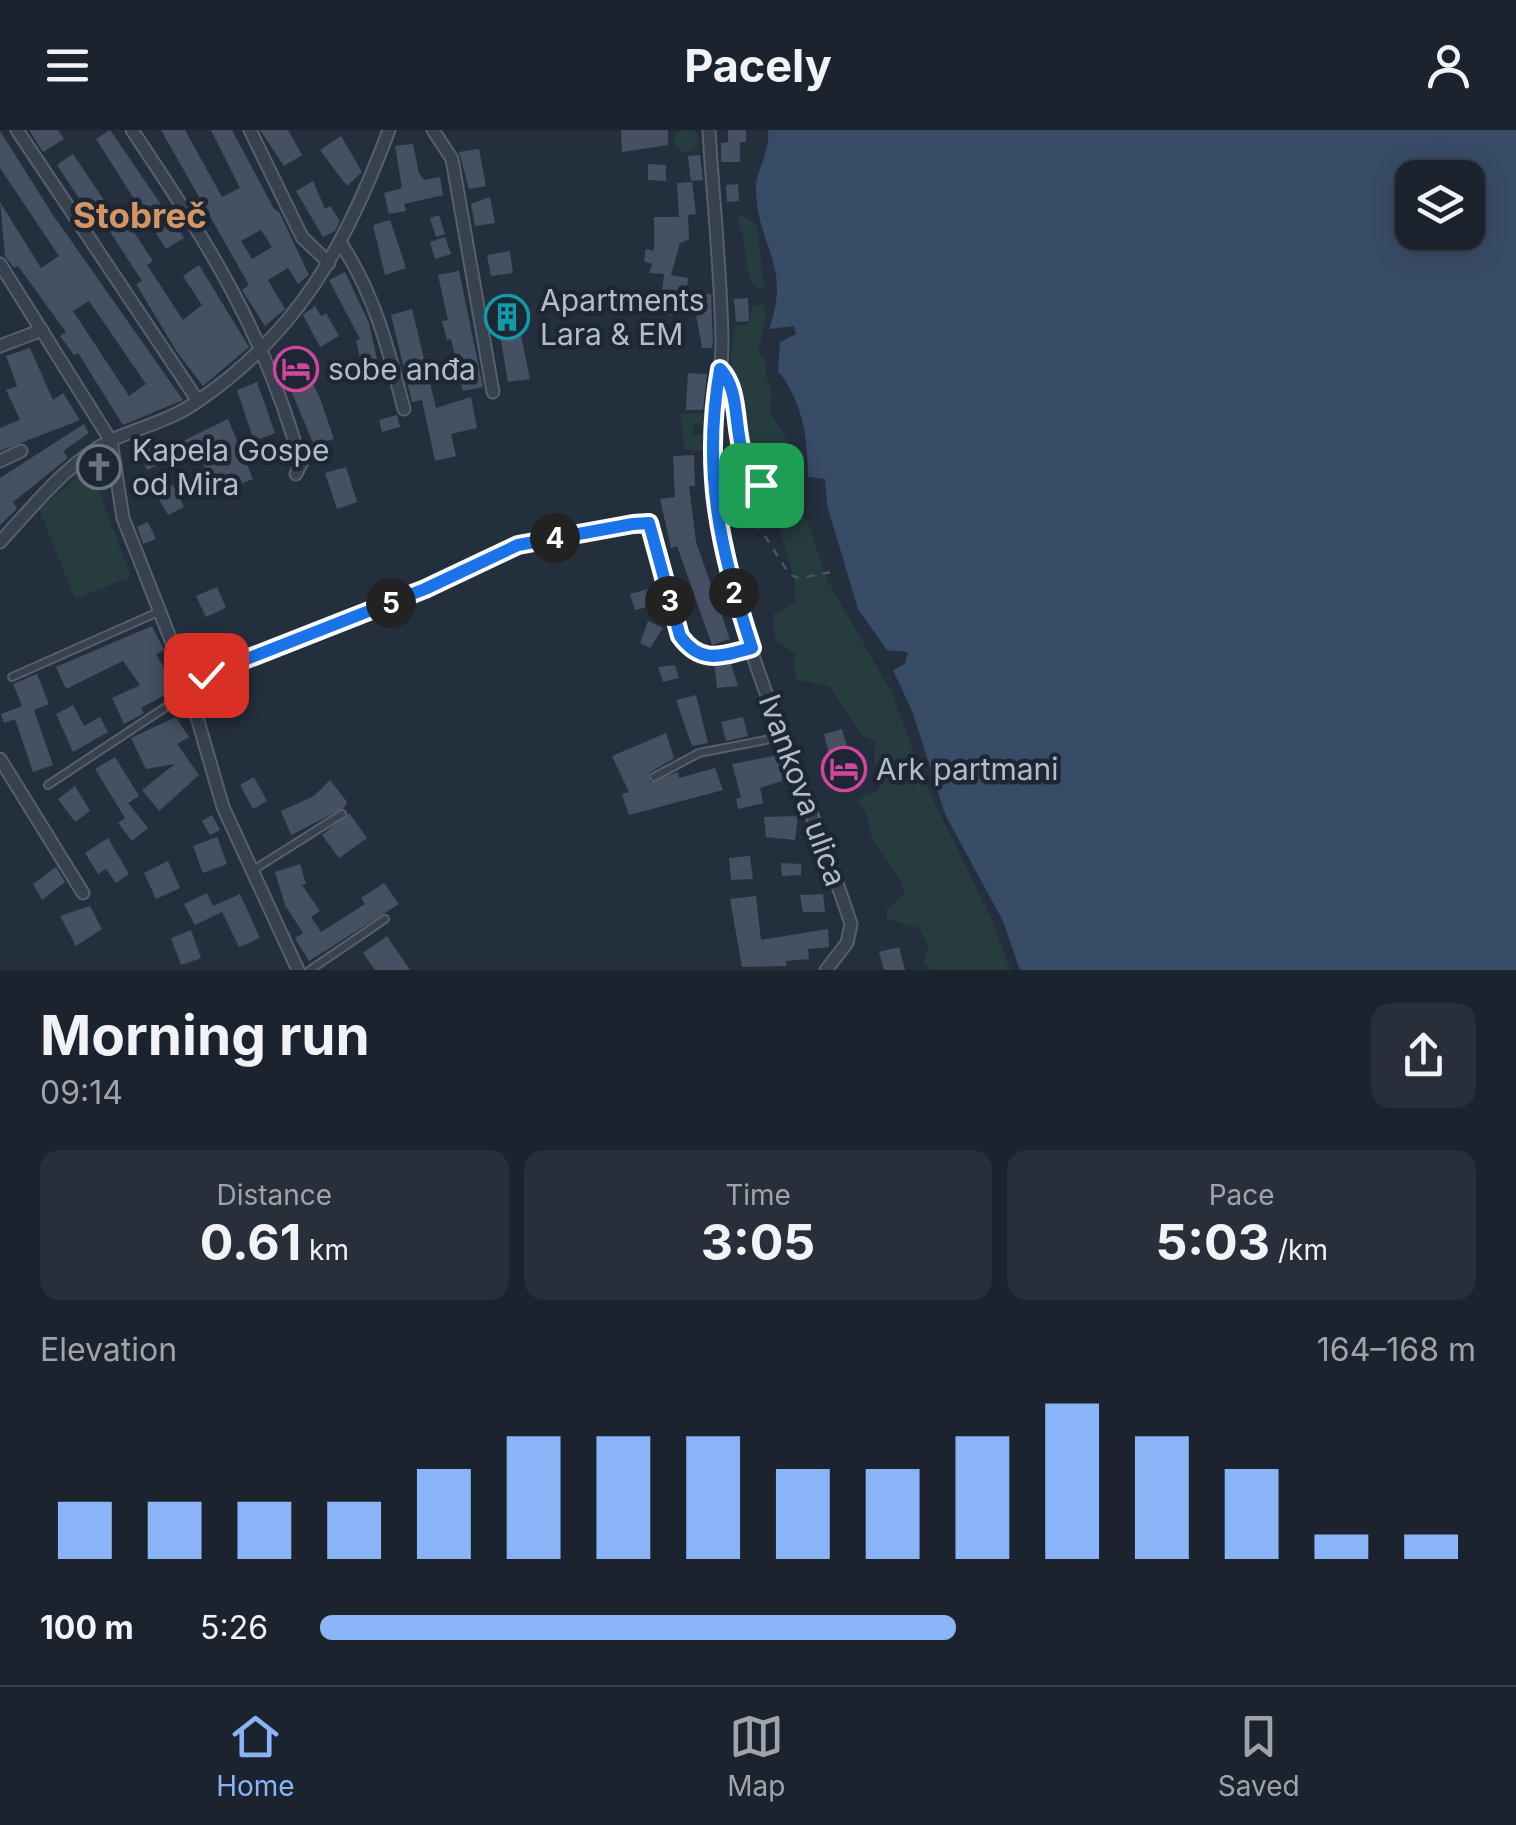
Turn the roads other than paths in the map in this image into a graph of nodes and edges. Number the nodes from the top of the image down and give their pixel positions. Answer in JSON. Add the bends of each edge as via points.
{"nodes":[{"id":1,"x":18,"y":130,"type":"edge"},
{"id":2,"x":132,"y":130,"type":"edge"},
{"id":3,"x":250,"y":130,"type":"edge"},
{"id":4,"x":389,"y":130,"type":"edge"},
{"id":5,"x":433,"y":130,"type":"edge"},
{"id":6,"x":710,"y":130,"type":"edge"},
{"id":7,"x":340,"y":242,"type":"junction"},
{"id":8,"x":328,"y":263,"type":"junction"},
{"id":9,"x":0,"y":264,"type":"edge"},
{"id":10,"x":42,"y":330,"type":"junction"},
{"id":11,"x":0,"y":346,"type":"edge"},
{"id":12,"x":263,"y":347,"type":"junction"},
{"id":13,"x":720,"y":369,"type":"junction"},
{"id":14,"x":493,"y":392,"type":"dead end"},
{"id":15,"x":198,"y":401,"type":"junction"},
{"id":16,"x":404,"y":409,"type":"dead end"},
{"id":17,"x":111,"y":441,"type":"junction"},
{"id":18,"x":22,"y":451,"type":"dead end"},
{"id":19,"x":0,"y":461,"type":"edge"},
{"id":20,"x":296,"y":474,"type":"dead end"},
{"id":21,"x":798,"y":486,"type":"dead end"},
{"id":22,"x":0,"y":542,"type":"edge"},
{"id":23,"x":664,"y":576,"type":"road end"},
{"id":24,"x":156,"y":613,"type":"junction"},
{"id":25,"x":752,"y":648,"type":"junction"},
{"id":26,"x":12,"y":677,"type":"dead end"},
{"id":27,"x":187,"y":692,"type":"junction"},
{"id":28,"x":782,"y":738,"type":"junction"},
{"id":29,"x":0,"y":759,"type":"edge"},
{"id":30,"x":654,"y":777,"type":"dead end"},
{"id":31,"x":48,"y":785,"type":"dead end"},
{"id":32,"x":342,"y":814,"type":"dead end"},
{"id":33,"x":254,"y":870,"type":"junction"},
{"id":34,"x":83,"y":893,"type":"dead end"},
{"id":35,"x":384,"y":919,"type":"dead end"},
{"id":36,"x":298,"y":970,"type":"edge"},
{"id":37,"x":310,"y":970,"type":"edge"},
{"id":38,"x":826,"y":970,"type":"edge"}],
"edges":[{"from":1,"to":15,"type":"street"},
{"from":2,"to":12,"type":"street"},
{"from":3,"to":8,"type":"street","via":[[302,237]]},
{"from":4,"to":7,"type":"street"},
{"from":5,"to":14,"type":"street","via":[[452,159]]},
{"from":6,"to":13,"type":"street","name":"Ivankova ulica"},
{"from":7,"to":8,"type":"street"},
{"from":7,"to":16,"type":"street","via":[[380,315]]},
{"from":8,"to":12,"type":"street","via":[[296,316]]},
{"from":9,"to":10,"type":"street"},
{"from":10,"to":11,"type":"street"},
{"from":10,"to":17,"type":"street"},
{"from":12,"to":15,"type":"street"},
{"from":12,"to":20,"type":"street","via":[[301,464]]},
{"from":13,"to":21,"type":"lane","via":[[750,473],[770,489]]},
{"from":13,"to":25,"type":"street","name":"Ivankova ulica","via":[[710,423],[712,490],[728,575]]},
{"from":15,"to":17,"type":"street"},
{"from":17,"to":22,"type":"street","via":[[57,482]]},
{"from":17,"to":24,"type":"street","via":[[123,518]]},
{"from":18,"to":19,"type":"street"},
{"from":23,"to":25,"type":"lane","via":[[680,636],[691,651],[707,659]]},
{"from":24,"to":26,"type":"lane"},
{"from":24,"to":27,"type":"street"},
{"from":25,"to":28,"type":"street","name":"Ivankova ulica"},
{"from":27,"to":31,"type":"lane"},
{"from":27,"to":33,"type":"street","via":[[222,807]]},
{"from":28,"to":30,"type":"lane","via":[[699,752]]},
{"from":28,"to":38,"type":"street","name":"Ivankova ulica","via":[[851,924]]},
{"from":29,"to":34,"type":"street"},
{"from":32,"to":33,"type":"lane"},
{"from":33,"to":36,"type":"street"},
{"from":35,"to":37,"type":"lane"}]}
